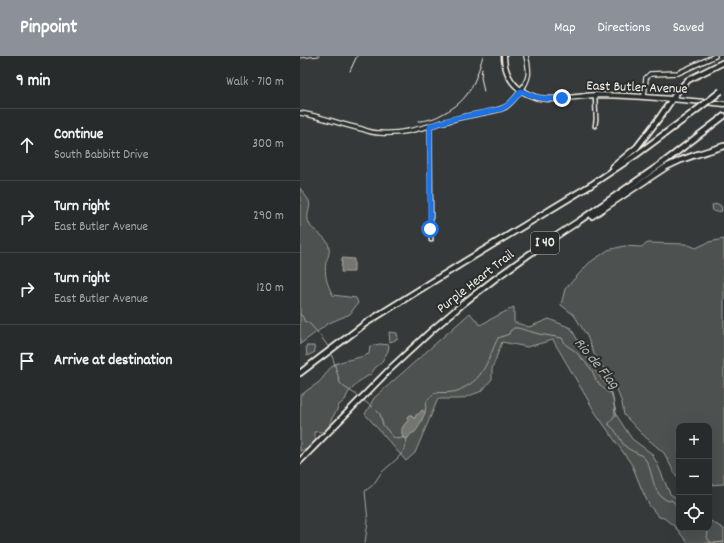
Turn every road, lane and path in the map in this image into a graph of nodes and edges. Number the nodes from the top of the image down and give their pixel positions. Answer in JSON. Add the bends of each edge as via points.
{"nodes":[{"id":1,"x":504,"y":56,"type":"edge"},
{"id":2,"x":526,"y":56,"type":"edge"},
{"id":3,"x":715,"y":56,"type":"edge"},
{"id":4,"x":724,"y":62,"type":"edge"},
{"id":5,"x":722,"y":90,"type":"edge"},
{"id":6,"x":521,"y":91,"type":"junction"},
{"id":7,"x":595,"y":96,"type":"junction"},
{"id":8,"x":644,"y":96,"type":"junction"},
{"id":9,"x":672,"y":99,"type":"junction"},
{"id":10,"x":724,"y":104,"type":"edge"},
{"id":11,"x":300,"y":113,"type":"edge"},
{"id":12,"x":724,"y":116,"type":"edge"},
{"id":13,"x":430,"y":126,"type":"junction"},
{"id":14,"x":595,"y":126,"type":"dead end"},
{"id":15,"x":724,"y":146,"type":"edge"},
{"id":16,"x":540,"y":216,"type":"junction"},
{"id":17,"x":579,"y":221,"type":"junction"},
{"id":18,"x":431,"y":240,"type":"dead end"},
{"id":19,"x":300,"y":373,"type":"edge"},
{"id":20,"x":300,"y":461,"type":"edge"}],
"edges":[{"from":1,"to":6,"type":"main road","via":[[507,74]]},
{"from":2,"to":6,"type":"main road","via":[[528,76]]},
{"from":3,"to":8,"type":"main road","via":[[678,73],[650,74],[646,78]]},
{"from":4,"to":9,"type":"highway","via":[[688,80]]},
{"from":5,"to":16,"type":"highway","name":"Purple Heart Trail","number":"I 40","bridge":true,"via":[[636,156]]},
{"from":6,"to":7,"type":"main road","name":"East Butler Avenue","via":[[548,99]]},
{"from":6,"to":13,"type":"main road","via":[[501,109]]},
{"from":7,"to":8,"type":"main road","name":"East Butler Avenue"},
{"from":7,"to":14,"type":"street"},
{"from":8,"to":9,"type":"main road","name":"East Butler Avenue"},
{"from":9,"to":10,"type":"main road","name":"East Butler Avenue"},
{"from":9,"to":16,"type":"highway","via":[[633,152]]},
{"from":11,"to":13,"type":"main road","via":[[378,133],[394,134]]},
{"from":12,"to":17,"type":"highway","name":"Purple Heart Trail","number":"I 40"},
{"from":13,"to":18,"type":"street"},
{"from":15,"to":17,"type":"highway","via":[[674,163],[588,218]]},
{"from":16,"to":19,"type":"highway","name":"Purple Heart Trail","number":"I 40","via":[[402,299],[354,331]]},
{"from":17,"to":20,"type":"highway","name":"Purple Heart Trail","number":"I 40","via":[[472,297],[431,331],[409,350]]}]}
